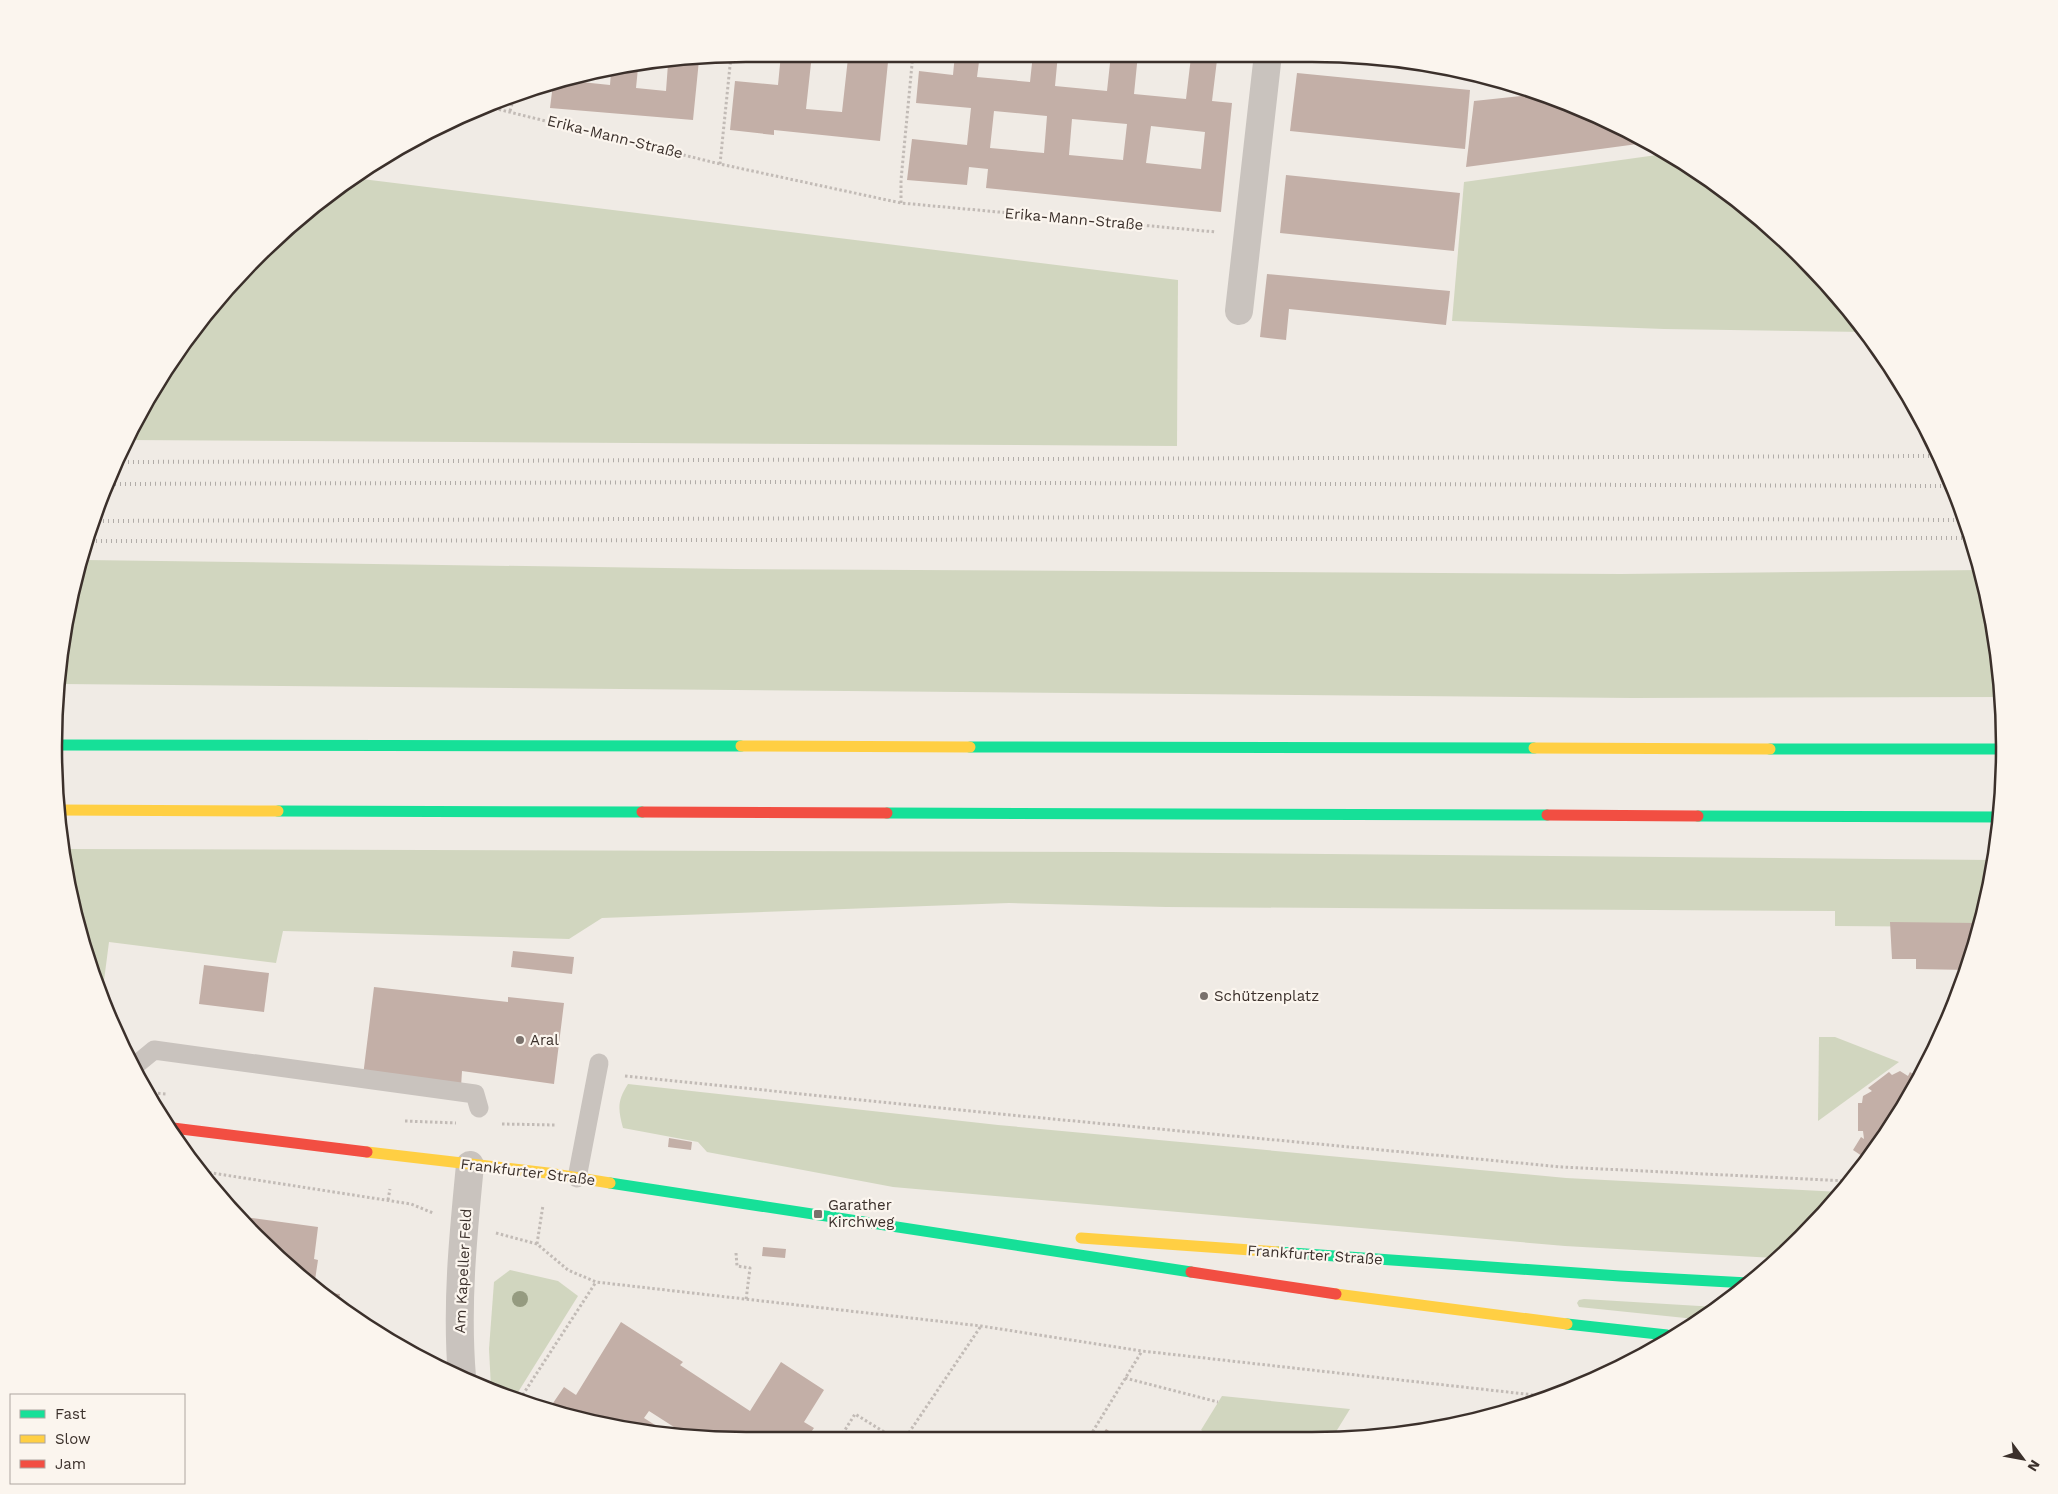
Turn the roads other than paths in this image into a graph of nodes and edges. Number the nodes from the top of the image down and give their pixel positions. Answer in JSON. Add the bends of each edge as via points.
{"nodes":[{"id":1,"x":1267,"y":62,"type":"edge"},
{"id":2,"x":1239,"y":311,"type":"dead end"},
{"id":3,"x":62,"y":745,"type":"edge"},
{"id":4,"x":1996,"y":749,"type":"edge"},
{"id":5,"x":66,"y":810,"type":"edge"},
{"id":6,"x":1992,"y":817,"type":"edge"},
{"id":7,"x":139,"y":1062,"type":"edge"},
{"id":8,"x":598,"y":1068,"type":"road end"},
{"id":9,"x":479,"y":1108,"type":"dead end"},
{"id":10,"x":179,"y":1129,"type":"edge"},
{"id":11,"x":470,"y":1165,"type":"junction"},
{"id":12,"x":577,"y":1178,"type":"junction"},
{"id":13,"x":882,"y":1224,"type":"junction"},
{"id":14,"x":1022,"y":1234,"type":"dead end"},
{"id":15,"x":1072,"y":1238,"type":"dead end"},
{"id":16,"x":1737,"y":1282,"type":"edge"},
{"id":17,"x":1662,"y":1334,"type":"edge"},
{"id":18,"x":461,"y":1369,"type":"edge"}],
"edges":[{"from":1,"to":2,"type":"street"},
{"from":3,"to":4,"type":"main road"},
{"from":5,"to":6,"type":"main road"},
{"from":7,"to":9,"type":"lane","via":[[154,1050],[475,1094]]},
{"from":8,"to":12,"type":"lane"},
{"from":10,"to":11,"type":"main road","name":"Frankfurter Straße"},
{"from":11,"to":12,"type":"main road","name":"Frankfurter Straße"},
{"from":11,"to":18,"type":"street","name":"Am Kapeller Feld","via":[[460,1288]]},
{"from":12,"to":13,"type":"main road","name":"Frankfurter Straße"},
{"from":13,"to":14,"type":"main road","name":"Frankfurter Straße"},
{"from":13,"to":17,"type":"main road","name":"Frankfurter Straße","via":[[1394,1303]]},
{"from":15,"to":16,"type":"main road","name":"Frankfurter Straße"}]}
